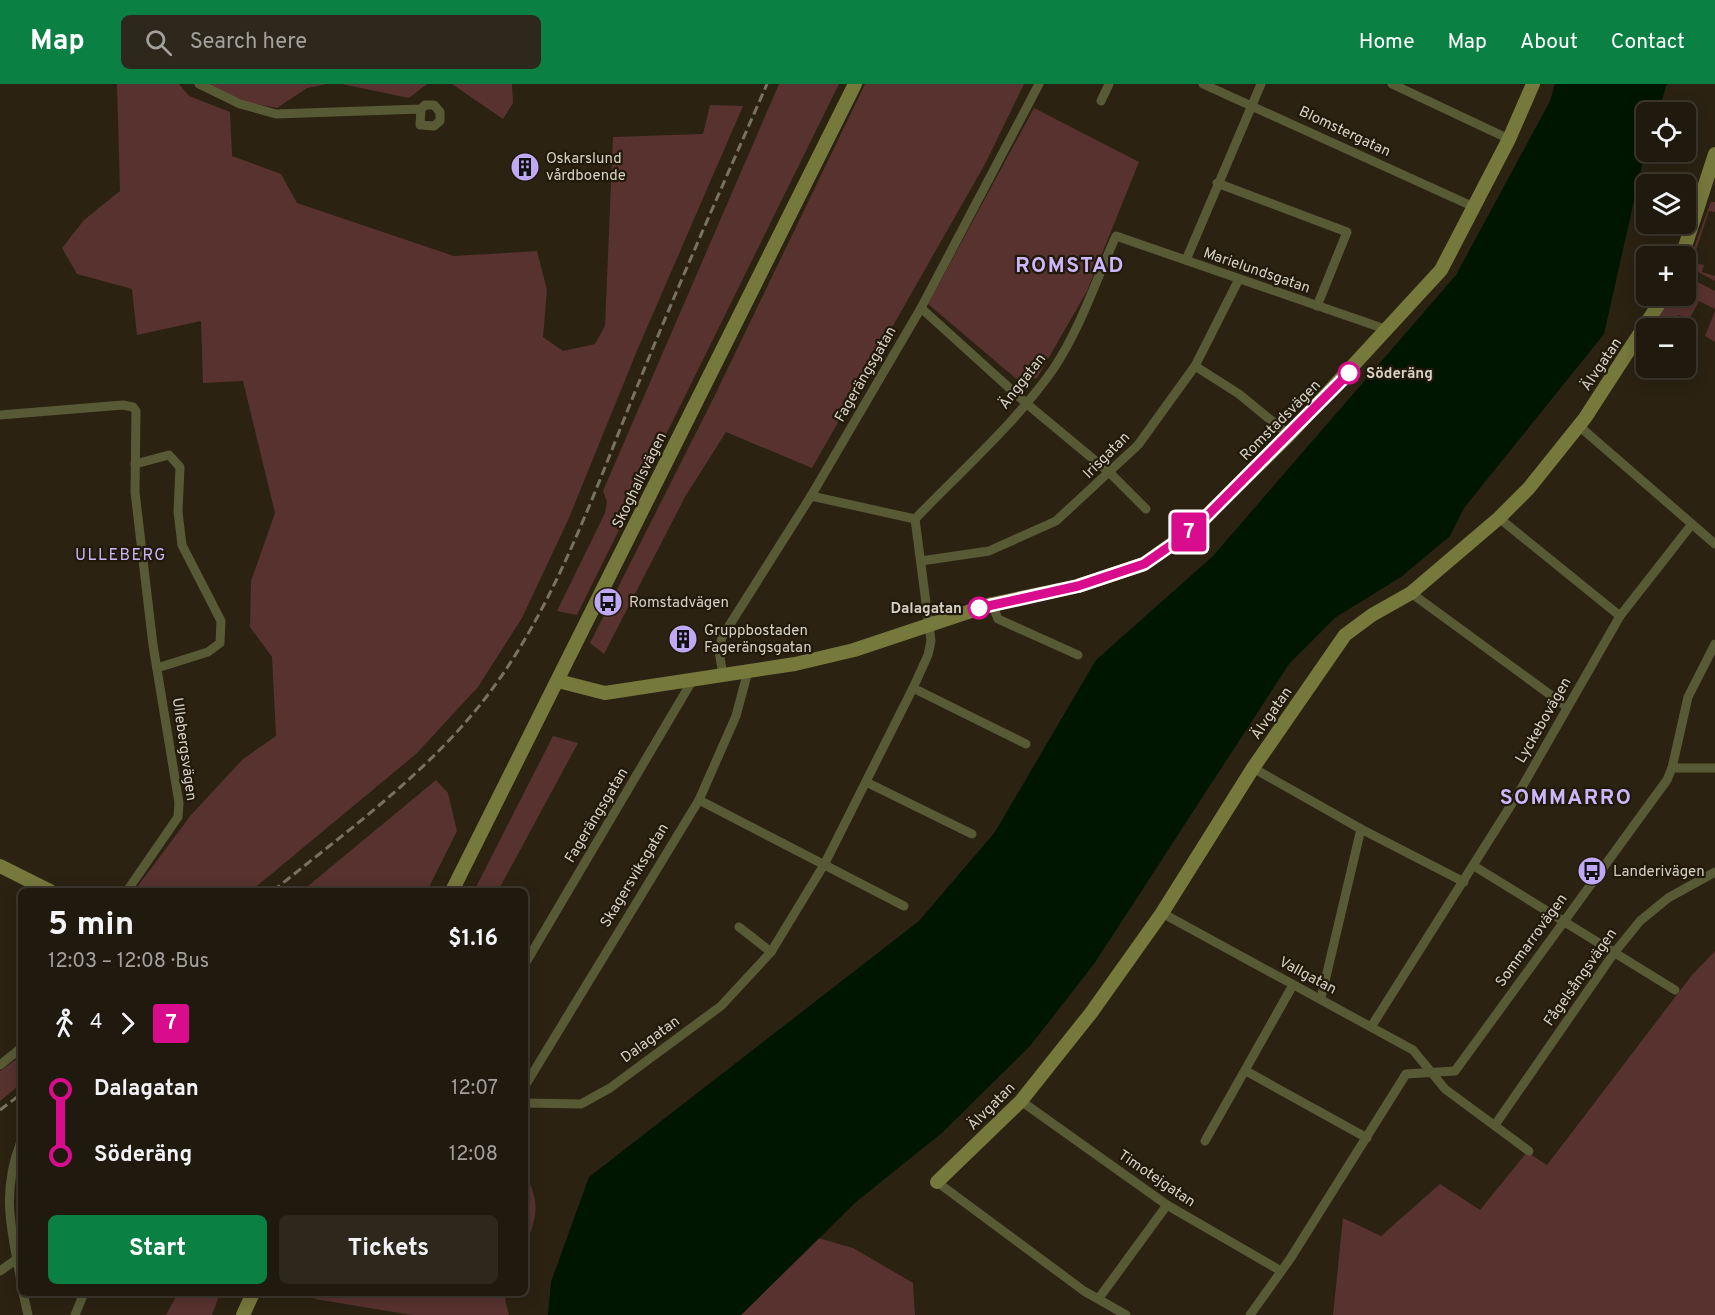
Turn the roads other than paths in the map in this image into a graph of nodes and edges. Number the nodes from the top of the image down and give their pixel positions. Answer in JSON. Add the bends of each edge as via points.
{"nodes":[{"id":1,"x":199,"y":84,"type":"edge"},
{"id":2,"x":855,"y":84,"type":"edge"},
{"id":3,"x":1039,"y":84,"type":"edge"},
{"id":4,"x":1109,"y":84,"type":"edge"},
{"id":5,"x":1203,"y":84,"type":"edge"},
{"id":6,"x":1261,"y":84,"type":"edge"},
{"id":7,"x":1392,"y":84,"type":"edge"},
{"id":8,"x":1533,"y":84,"type":"edge"},
{"id":9,"x":1101,"y":101,"type":"dead end"},
{"id":10,"x":1253,"y":105,"type":"junction"},
{"id":11,"x":421,"y":109,"type":"dead end"},
{"id":12,"x":1509,"y":139,"type":"junction"},
{"id":13,"x":1715,"y":154,"type":"edge"},
{"id":14,"x":1217,"y":183,"type":"junction"},
{"id":15,"x":1474,"y":207,"type":"junction"},
{"id":16,"x":1116,"y":236,"type":"joint"},
{"id":17,"x":1685,"y":246,"type":"edge"},
{"id":18,"x":1186,"y":261,"type":"junction"},
{"id":19,"x":1239,"y":279,"type":"junction"},
{"id":20,"x":1317,"y":306,"type":"junction"},
{"id":21,"x":1658,"y":306,"type":"edge"},
{"id":22,"x":921,"y":308,"type":"junction"},
{"id":23,"x":1389,"y":330,"type":"junction"},
{"id":24,"x":1195,"y":366,"type":"junction"},
{"id":25,"x":1027,"y":404,"type":"junction"},
{"id":26,"x":0,"y":415,"type":"edge"},
{"id":27,"x":1579,"y":426,"type":"junction"},
{"id":28,"x":1289,"y":435,"type":"junction"},
{"id":29,"x":135,"y":464,"type":"junction"},
{"id":30,"x":1110,"y":473,"type":"junction"},
{"id":31,"x":811,"y":496,"type":"junction"},
{"id":32,"x":1146,"y":508,"type":"dead end"},
{"id":33,"x":1499,"y":518,"type":"junction"},
{"id":34,"x":915,"y":519,"type":"junction"},
{"id":35,"x":1692,"y":524,"type":"junction"},
{"id":36,"x":1715,"y":544,"type":"edge"},
{"id":37,"x":921,"y":561,"type":"junction"},
{"id":38,"x":1411,"y":593,"type":"junction"},
{"id":39,"x":992,"y":604,"type":"junction"},
{"id":40,"x":1620,"y":616,"type":"junction"},
{"id":41,"x":927,"y":625,"type":"junction"},
{"id":42,"x":1715,"y":644,"type":"edge"},
{"id":43,"x":1078,"y":656,"type":"dead end"},
{"id":44,"x":157,"y":668,"type":"junction"},
{"id":45,"x":748,"y":671,"type":"junction"},
{"id":46,"x":723,"y":675,"type":"junction"},
{"id":47,"x":558,"y":681,"type":"junction"},
{"id":48,"x":692,"y":681,"type":"junction"},
{"id":49,"x":914,"y":688,"type":"junction"},
{"id":50,"x":1567,"y":706,"type":"junction"},
{"id":51,"x":1026,"y":744,"type":"dead end"},
{"id":52,"x":1253,"y":768,"type":"junction"},
{"id":53,"x":1672,"y":768,"type":"junction"},
{"id":54,"x":1715,"y":768,"type":"edge"},
{"id":55,"x":866,"y":782,"type":"junction"},
{"id":56,"x":699,"y":800,"type":"junction"},
{"id":57,"x":1361,"y":829,"type":"junction"},
{"id":58,"x":972,"y":834,"type":"dead end"},
{"id":59,"x":825,"y":863,"type":"junction"},
{"id":60,"x":1474,"y":866,"type":"junction"},
{"id":61,"x":0,"y":867,"type":"edge"},
{"id":62,"x":1715,"y":872,"type":"edge"},
{"id":63,"x":1464,"y":882,"type":"junction"},
{"id":64,"x":44,"y":888,"type":"edge"},
{"id":65,"x":129,"y":888,"type":"edge"},
{"id":66,"x":454,"y":888,"type":"edge"},
{"id":67,"x":904,"y":906,"type":"dead end"},
{"id":68,"x":1162,"y":913,"type":"junction"},
{"id":69,"x":1563,"y":922,"type":"junction"},
{"id":70,"x":739,"y":927,"type":"dead end"},
{"id":71,"x":771,"y":951,"type":"junction"},
{"id":72,"x":1614,"y":953,"type":"junction"},
{"id":73,"x":528,"y":959,"type":"edge"},
{"id":74,"x":1293,"y":985,"type":"junction"},
{"id":75,"x":1675,"y":990,"type":"dead end"},
{"id":76,"x":1321,"y":998,"type":"junction"},
{"id":77,"x":1371,"y":1028,"type":"junction"},
{"id":78,"x":18,"y":1050,"type":"edge"},
{"id":79,"x":0,"y":1065,"type":"edge"},
{"id":80,"x":1246,"y":1071,"type":"junction"},
{"id":81,"x":1433,"y":1072,"type":"junction"},
{"id":82,"x":528,"y":1081,"type":"edge"},
{"id":83,"x":1022,"y":1101,"type":"junction"},
{"id":84,"x":528,"y":1102,"type":"edge"},
{"id":85,"x":1495,"y":1125,"type":"junction"},
{"id":86,"x":1367,"y":1138,"type":"junction"},
{"id":87,"x":1205,"y":1141,"type":"dead end"},
{"id":88,"x":18,"y":1148,"type":"edge"},
{"id":89,"x":1529,"y":1151,"type":"dead end"},
{"id":90,"x":4,"y":1181,"type":"edge"},
{"id":91,"x":937,"y":1182,"type":"joint"},
{"id":92,"x":1167,"y":1205,"type":"junction"},
{"id":93,"x":17,"y":1259,"type":"junction"},
{"id":94,"x":18,"y":1264,"type":"edge"},
{"id":95,"x":0,"y":1271,"type":"edge"},
{"id":96,"x":1281,"y":1271,"type":"junction"},
{"id":97,"x":24,"y":1296,"type":"edge"},
{"id":98,"x":83,"y":1296,"type":"edge"},
{"id":99,"x":252,"y":1296,"type":"edge"},
{"id":100,"x":1099,"y":1298,"type":"junction"},
{"id":101,"x":28,"y":1315,"type":"edge"},
{"id":102,"x":75,"y":1315,"type":"edge"},
{"id":103,"x":243,"y":1315,"type":"edge"},
{"id":104,"x":1126,"y":1315,"type":"edge"},
{"id":105,"x":1250,"y":1315,"type":"edge"}],
"edges":[{"from":1,"to":11,"type":"street","via":[[240,104],[276,114]]},
{"from":2,"to":47,"type":"street","name":"Skoghallsvägen"},
{"from":3,"to":22,"type":"street","name":"Fagerängsgatan"},
{"from":4,"to":9,"type":"street"},
{"from":5,"to":10,"type":"street","name":"Blomstergatan"},
{"from":6,"to":10,"type":"street"},
{"from":7,"to":12,"type":"street"},
{"from":8,"to":12,"type":"street","name":"Romstadsvägen"},
{"from":10,"to":14,"type":"street"},
{"from":10,"to":15,"type":"street","name":"Blomstergatan"},
{"from":12,"to":15,"type":"street","name":"Romstadsvägen"},
{"from":13,"to":17,"type":"street"},
{"from":14,"to":18,"type":"street"},
{"from":14,"to":20,"type":"street","via":[[1347,232]]},
{"from":15,"to":23,"type":"street","name":"Romstadsvägen","via":[[1441,270]]},
{"from":16,"to":18,"type":"street","name":"Marielundsgatan"},
{"from":16,"to":25,"type":"street","name":"Änggatan","via":[[1088,305],[1055,366]]},
{"from":18,"to":19,"type":"street","name":"Marielundsgatan"},
{"from":19,"to":20,"type":"street","name":"Marielundsgatan"},
{"from":19,"to":24,"type":"street","name":"Irisgatan"},
{"from":20,"to":23,"type":"street","name":"Marielundsgatan"},
{"from":21,"to":27,"type":"street","name":"Älvgatan"},
{"from":22,"to":25,"type":"street"},
{"from":22,"to":31,"type":"street","name":"Fagerängsgatan"},
{"from":23,"to":28,"type":"street","name":"Romstadsvägen"},
{"from":24,"to":28,"type":"street","via":[[1239,394]]},
{"from":24,"to":30,"type":"street","name":"Irisgatan","via":[[1138,445]]},
{"from":25,"to":30,"type":"street"},
{"from":25,"to":34,"type":"street","name":"Änggatan"},
{"from":26,"to":29,"type":"street","name":"Ullebergsvägen","via":[[133,407]]},
{"from":27,"to":33,"type":"street","name":"Älvgatan"},
{"from":27,"to":35,"type":"street"},
{"from":28,"to":39,"type":"street","name":"Romstadsvägen","via":[[1193,530],[1144,564],[1078,586]]},
{"from":29,"to":44,"type":"street","name":"Ullebergsvägen","via":[[135,492]]},
{"from":29,"to":44,"type":"street","via":[[169,455],[180,467],[178,512],[182,545],[221,621],[220,643],[208,652]]},
{"from":30,"to":32,"type":"street"},
{"from":30,"to":37,"type":"street","name":"Irisgatan","via":[[1056,522],[989,551]]},
{"from":31,"to":34,"type":"street"},
{"from":31,"to":46,"type":"street","name":"Fagerängsgatan","via":[[722,637],[719,651]]},
{"from":33,"to":38,"type":"street","name":"Älvgatan"},
{"from":33,"to":40,"type":"street"},
{"from":34,"to":37,"type":"street","name":"Dalagatan"},
{"from":35,"to":36,"type":"street"},
{"from":35,"to":40,"type":"street","name":"Lyckebovägen"},
{"from":37,"to":41,"type":"street","name":"Dalagatan"},
{"from":38,"to":50,"type":"street"},
{"from":38,"to":52,"type":"street","name":"Älvgatan","via":[[1345,635]]},
{"from":39,"to":41,"type":"street","name":"Romstadsvägen"},
{"from":39,"to":43,"type":"street","via":[[998,619]]},
{"from":40,"to":50,"type":"street","name":"Lyckebovägen"},
{"from":41,"to":45,"type":"street","name":"Romstadsvägen","via":[[854,650]]},
{"from":41,"to":49,"type":"street","name":"Dalagatan","via":[[931,641]]},
{"from":42,"to":53,"type":"street","name":"Sommarrovägen","via":[[1688,697]]},
{"from":44,"to":65,"type":"street","name":"Ullebergsvägen","via":[[177,782],[178,817]]},
{"from":45,"to":46,"type":"street","name":"Romstadsvägen"},
{"from":45,"to":56,"type":"street","name":"Skagersviksgatan","via":[[736,716]]},
{"from":46,"to":48,"type":"street","name":"Romstadsvägen"},
{"from":47,"to":48,"type":"street","name":"Romstadsvägen","via":[[605,693]]},
{"from":47,"to":66,"type":"street","name":"Skoghallsvägen"},
{"from":48,"to":73,"type":"street","name":"Fagerängsgatan"},
{"from":49,"to":51,"type":"street"},
{"from":49,"to":55,"type":"street","name":"Dalagatan"},
{"from":50,"to":60,"type":"street","name":"Lyckebovägen"},
{"from":52,"to":57,"type":"street"},
{"from":52,"to":68,"type":"street","name":"Älvgatan"},
{"from":53,"to":54,"type":"street"},
{"from":53,"to":69,"type":"street","name":"Sommarrovägen"},
{"from":55,"to":58,"type":"street"},
{"from":55,"to":59,"type":"street","name":"Dalagatan"},
{"from":56,"to":59,"type":"street"},
{"from":56,"to":82,"type":"street","name":"Skagersviksgatan"},
{"from":57,"to":63,"type":"street"},
{"from":57,"to":76,"type":"street"},
{"from":59,"to":67,"type":"street"},
{"from":59,"to":71,"type":"street","name":"Dalagatan"},
{"from":60,"to":63,"type":"street","name":"Lyckebovägen"},
{"from":60,"to":69,"type":"street"},
{"from":61,"to":64,"type":"street"},
{"from":62,"to":72,"type":"street","name":"Fågelsångsvägen","via":[[1654,909]]},
{"from":63,"to":77,"type":"street","name":"Lyckebovägen"},
{"from":68,"to":74,"type":"street","name":"Vallgatan"},
{"from":68,"to":83,"type":"street","name":"Älvgatan","via":[[1091,1014]]},
{"from":69,"to":72,"type":"street"},
{"from":69,"to":81,"type":"street","name":"Sommarrovägen","via":[[1455,1071]]},
{"from":70,"to":71,"type":"street"},
{"from":71,"to":84,"type":"street","name":"Dalagatan","via":[[721,1006],[609,1088],[580,1104]]},
{"from":72,"to":75,"type":"street"},
{"from":72,"to":85,"type":"street","name":"Fågelsångsvägen"},
{"from":74,"to":76,"type":"street","name":"Vallgatan"},
{"from":74,"to":80,"type":"street"},
{"from":76,"to":77,"type":"street","name":"Vallgatan"},
{"from":77,"to":81,"type":"street","name":"Vallgatan","via":[[1413,1050]]},
{"from":78,"to":79,"type":"street"},
{"from":80,"to":86,"type":"street"},
{"from":80,"to":87,"type":"street"},
{"from":81,"to":85,"type":"street","name":"Vallgatan","via":[[1445,1089]]},
{"from":81,"to":86,"type":"street","name":"Sommarrovägen","via":[[1406,1074]]},
{"from":83,"to":91,"type":"street","name":"Älvgatan"},
{"from":83,"to":92,"type":"street","name":"Timotejgatan"},
{"from":85,"to":89,"type":"street","name":"Vallgatan"},
{"from":86,"to":96,"type":"street","name":"Sommarrovägen"},
{"from":88,"to":90,"type":"street"},
{"from":90,"to":93,"type":"street"},
{"from":91,"to":100,"type":"street","via":[[1084,1291]]},
{"from":92,"to":96,"type":"street","name":"Timotejgatan"},
{"from":92,"to":100,"type":"street"},
{"from":93,"to":94,"type":"street"},
{"from":93,"to":95,"type":"street"},
{"from":96,"to":105,"type":"street","name":"Sommarrovägen"},
{"from":97,"to":101,"type":"street"},
{"from":98,"to":102,"type":"street"},
{"from":99,"to":103,"type":"street"},
{"from":100,"to":104,"type":"street"}]}
